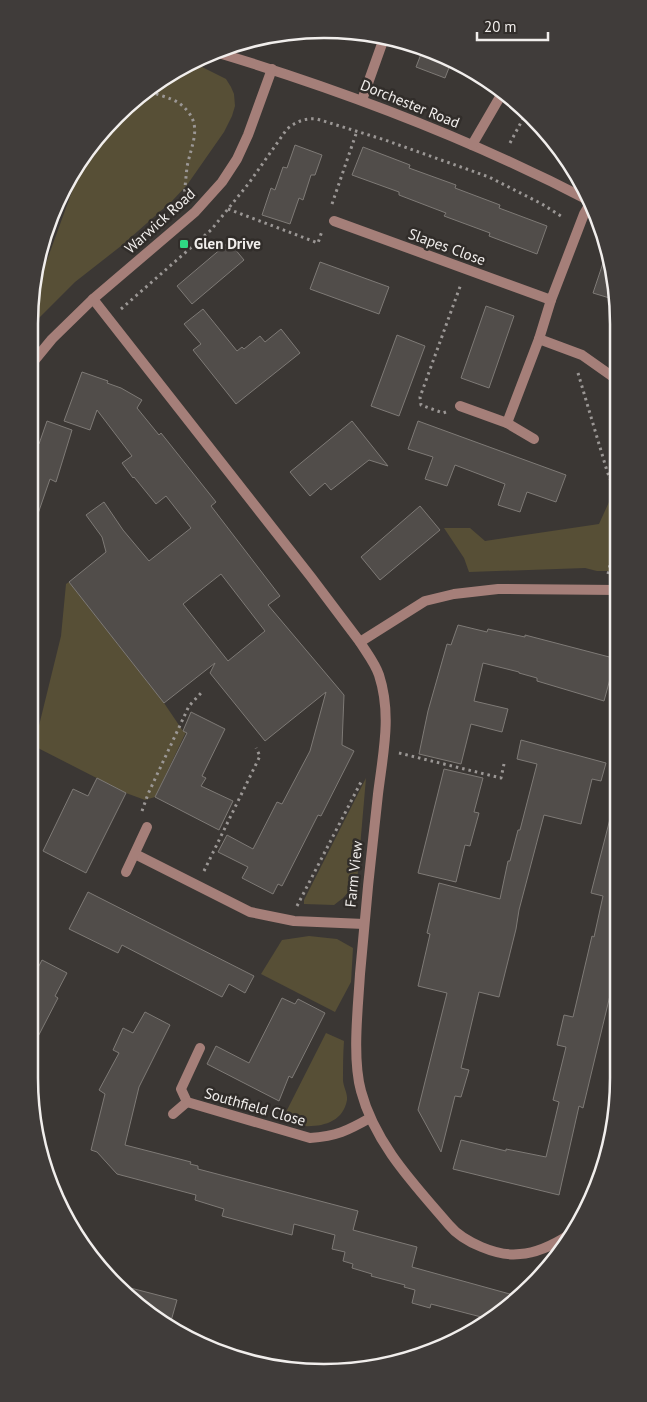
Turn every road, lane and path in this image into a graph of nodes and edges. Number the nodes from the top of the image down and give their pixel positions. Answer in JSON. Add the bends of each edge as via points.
{"nodes":[{"id":1,"x":382,"y":44,"type":"edge"},
{"id":2,"x":226,"y":55,"type":"edge"},
{"id":3,"x":272,"y":69,"type":"junction"},
{"id":4,"x":154,"y":93,"type":"edge"},
{"id":5,"x":499,"y":98,"type":"edge"},
{"id":6,"x":362,"y":100,"type":"junction"},
{"id":7,"x":523,"y":118,"type":"edge"},
{"id":8,"x":357,"y":131,"type":"junction"},
{"id":9,"x":472,"y":145,"type":"junction"},
{"id":10,"x":502,"y":159,"type":"junction"},
{"id":11,"x":579,"y":195,"type":"edge"},
{"id":12,"x":228,"y":209,"type":"junction"},
{"id":13,"x":330,"y":209,"type":"dead end"},
{"id":14,"x":586,"y":210,"type":"edge"},
{"id":15,"x":195,"y":212,"type":"junction"},
{"id":16,"x":334,"y":221,"type":"dead end"},
{"id":17,"x":324,"y":226,"type":"dead end"},
{"id":18,"x":579,"y":227,"type":"junction"},
{"id":19,"x":467,"y":270,"type":"junction"},
{"id":20,"x":93,"y":299,"type":"junction"},
{"id":21,"x":551,"y":300,"type":"junction"},
{"id":22,"x":109,"y":319,"type":"junction"},
{"id":23,"x":539,"y":339,"type":"junction"},
{"id":24,"x":582,"y":355,"type":"junction"},
{"id":25,"x":38,"y":356,"type":"edge"},
{"id":26,"x":610,"y":374,"type":"edge"},
{"id":27,"x":460,"y":406,"type":"joint"},
{"id":28,"x":507,"y":423,"type":"junction"},
{"id":29,"x":534,"y":438,"type":"dead end"},
{"id":30,"x":610,"y":479,"type":"edge"},
{"id":31,"x":610,"y":562,"type":"edge"},
{"id":32,"x":610,"y":578,"type":"edge"},
{"id":33,"x":610,"y":590,"type":"edge"},
{"id":34,"x":360,"y":642,"type":"junction"},
{"id":35,"x":202,"y":692,"type":"dead end"},
{"id":36,"x":256,"y":748,"type":"dead end"},
{"id":37,"x":384,"y":750,"type":"junction"},
{"id":38,"x":504,"y":764,"type":"dead end"},
{"id":39,"x":364,"y":777,"type":"dead end"},
{"id":40,"x":147,"y":827,"type":"joint"},
{"id":41,"x":135,"y":854,"type":"junction"},
{"id":42,"x":126,"y":872,"type":"dead end"},
{"id":43,"x":197,"y":885,"type":"junction"},
{"id":44,"x":294,"y":921,"type":"junction"},
{"id":45,"x":364,"y":924,"type":"junction"},
{"id":46,"x":200,"y":1048,"type":"dead end"},
{"id":47,"x":187,"y":1102,"type":"junction"},
{"id":48,"x":173,"y":1114,"type":"dead end"},
{"id":49,"x":370,"y":1118,"type":"junction"},
{"id":50,"x":559,"y":1240,"type":"edge"}],
"edges":[{"from":1,"to":6,"type":"street"},
{"from":2,"to":3,"type":"street","name":"Dorchester Road"},
{"from":3,"to":6,"type":"street","name":"Dorchester Road"},
{"from":3,"to":15,"type":"street","name":"Warwick Road","via":[[237,159],[222,182]]},
{"from":4,"to":15,"type":"path","via":[[178,102],[194,122],[196,136],[184,197]]},
{"from":5,"to":9,"type":"street"},
{"from":6,"to":9,"type":"street","name":"Dorchester Road"},
{"from":7,"to":10,"type":"path"},
{"from":8,"to":12,"type":"path","via":[[317,119],[307,118],[295,123]]},
{"from":8,"to":13,"type":"path"},
{"from":8,"to":18,"type":"path","via":[[490,177]]},
{"from":9,"to":10,"type":"street","name":"Dorchester Road"},
{"from":10,"to":11,"type":"street","name":"Dorchester Road"},
{"from":12,"to":17,"type":"path","via":[[318,242]]},
{"from":12,"to":22,"type":"path","via":[[211,230]]},
{"from":14,"to":18,"type":"street"},
{"from":15,"to":20,"type":"street","name":"Warwick Road"},
{"from":16,"to":19,"type":"street","name":"Slapes Close"},
{"from":18,"to":21,"type":"street"},
{"from":19,"to":21,"type":"street","name":"Slapes Close"},
{"from":19,"to":27,"type":"path","via":[[420,398],[421,405],[443,413]]},
{"from":20,"to":22,"type":"street"},
{"from":20,"to":25,"type":"street","name":"Warwick Road"},
{"from":21,"to":23,"type":"street"},
{"from":22,"to":34,"type":"street"},
{"from":23,"to":24,"type":"street"},
{"from":23,"to":28,"type":"street"},
{"from":24,"to":26,"type":"street"},
{"from":24,"to":30,"type":"path","via":[[577,370]]},
{"from":27,"to":28,"type":"street"},
{"from":28,"to":29,"type":"street"},
{"from":31,"to":32,"type":"path"},
{"from":33,"to":34,"type":"street","via":[[498,590],[454,594],[425,601]]},
{"from":34,"to":37,"type":"street","name":"Farm View","via":[[379,673],[387,722]]},
{"from":35,"to":40,"type":"path","via":[[189,706],[148,794],[140,814]]},
{"from":36,"to":43,"type":"path","via":[[260,756]]},
{"from":37,"to":38,"type":"path","via":[[501,778]]},
{"from":37,"to":45,"type":"street","name":"Farm View"},
{"from":39,"to":44,"type":"path","via":[[297,904]]},
{"from":40,"to":41,"type":"street"},
{"from":41,"to":42,"type":"street"},
{"from":41,"to":43,"type":"street"},
{"from":43,"to":44,"type":"street","via":[[250,912]]},
{"from":44,"to":45,"type":"street"},
{"from":45,"to":49,"type":"street","name":"Farm View","via":[[357,1057],[360,1090]]},
{"from":46,"to":47,"type":"street","name":"Southfield Close","via":[[181,1089]]},
{"from":47,"to":48,"type":"street","name":"Southfield Close"},
{"from":47,"to":49,"type":"street","name":"Southfield Close","via":[[310,1138],[345,1132]]},
{"from":49,"to":50,"type":"street","name":"Farm View","via":[[384,1145],[462,1238],[500,1252],[519,1255]]}]}
